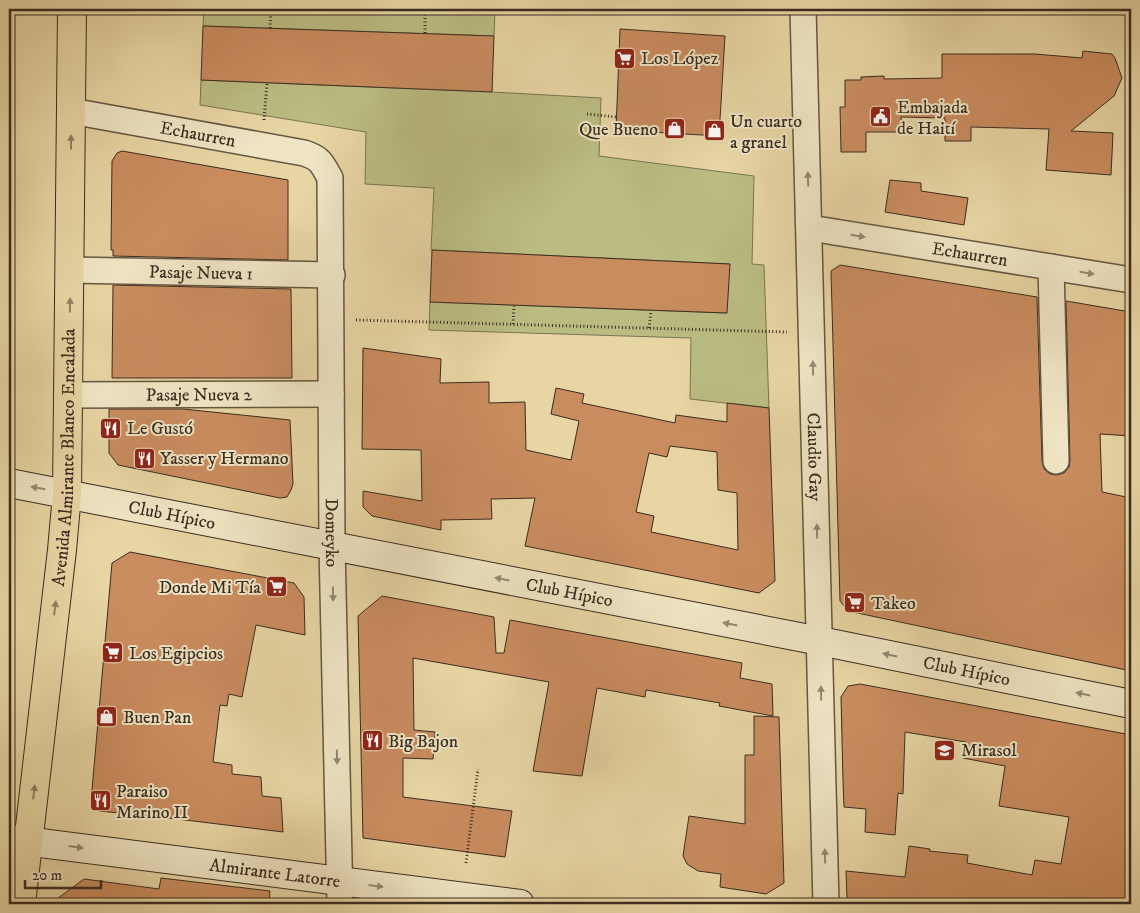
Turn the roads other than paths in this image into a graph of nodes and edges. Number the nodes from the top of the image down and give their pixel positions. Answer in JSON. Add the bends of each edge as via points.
{"nodes":[{"id":1,"x":72,"y":9,"type":"edge"},
{"id":2,"x":804,"y":9,"type":"edge"},
{"id":3,"x":71,"y":111,"type":"junction"},
{"id":4,"x":322,"y":163,"type":"joint"},
{"id":5,"x":810,"y":228,"type":"junction"},
{"id":6,"x":1051,"y":267,"type":"junction"},
{"id":7,"x":70,"y":270,"type":"junction"},
{"id":8,"x":332,"y":275,"type":"junction"},
{"id":9,"x":1131,"y":280,"type":"edge"},
{"id":10,"x":331,"y":394,"type":"junction"},
{"id":11,"x":68,"y":395,"type":"junction"},
{"id":12,"x":1056,"y":461,"type":"dead end"},
{"id":13,"x":9,"y":483,"type":"edge"},
{"id":14,"x":67,"y":494,"type":"junction"},
{"id":15,"x":332,"y":546,"type":"junction"},
{"id":16,"x":820,"y":641,"type":"junction"},
{"id":17,"x":1131,"y":704,"type":"edge"},
{"id":18,"x":18,"y":840,"type":"edge"},
{"id":19,"x":340,"y":892,"type":"edge"},
{"id":20,"x":21,"y":904,"type":"edge"},
{"id":21,"x":520,"y":904,"type":"edge"},
{"id":22,"x":826,"y":904,"type":"edge"}],
"edges":[{"from":1,"to":3,"type":"main road","name":"Avenida Almirante Blanco Encalada"},
{"from":5,"to":2,"type":"street","name":"Claudio Gay","one_way":true},
{"from":3,"to":4,"type":"street","name":"Echaurren","via":[[304,153]]},
{"from":7,"to":3,"type":"main road","name":"Avenida Almirante Blanco Encalada","one_way":true},
{"from":4,"to":8,"type":"street","name":"Domeyko","via":[[330,178]]},
{"from":5,"to":6,"type":"street","name":"Echaurren","one_way":true},
{"from":16,"to":5,"type":"street","name":"Claudio Gay","one_way":true},
{"from":6,"to":9,"type":"street","name":"Echaurren","one_way":true},
{"from":6,"to":12,"type":"street"},
{"from":7,"to":8,"type":"street","name":"Pasaje Nueva 1"},
{"from":11,"to":7,"type":"main road","name":"Avenida Almirante Blanco Encalada","one_way":true},
{"from":8,"to":10,"type":"street","name":"Domeyko"},
{"from":10,"to":11,"type":"street","name":"Pasaje Nueva 2"},
{"from":10,"to":15,"type":"street","name":"Domeyko"},
{"from":11,"to":14,"type":"main road","name":"Avenida Almirante Blanco Encalada"},
{"from":14,"to":13,"type":"main road","name":"Club Hípico","one_way":true},
{"from":14,"to":15,"type":"main road","name":"Club Hípico"},
{"from":18,"to":14,"type":"main road","name":"Avenida Almirante Blanco Encalada","one_way":true,"via":[[62,550]]},
{"from":16,"to":15,"type":"main road","name":"Club Hípico","one_way":true},
{"from":15,"to":19,"type":"street","name":"Domeyko","one_way":true},
{"from":17,"to":16,"type":"main road","name":"Club Hípico","one_way":true},
{"from":22,"to":16,"type":"street","name":"Claudio Gay","one_way":true},
{"from":18,"to":19,"type":"main road","name":"Almirante Latorre","one_way":true},
{"from":18,"to":20,"type":"main road","name":"Avenida Almirante Blanco Encalada"},
{"from":19,"to":21,"type":"main road","name":"Almirante Latorre","one_way":true}]}
